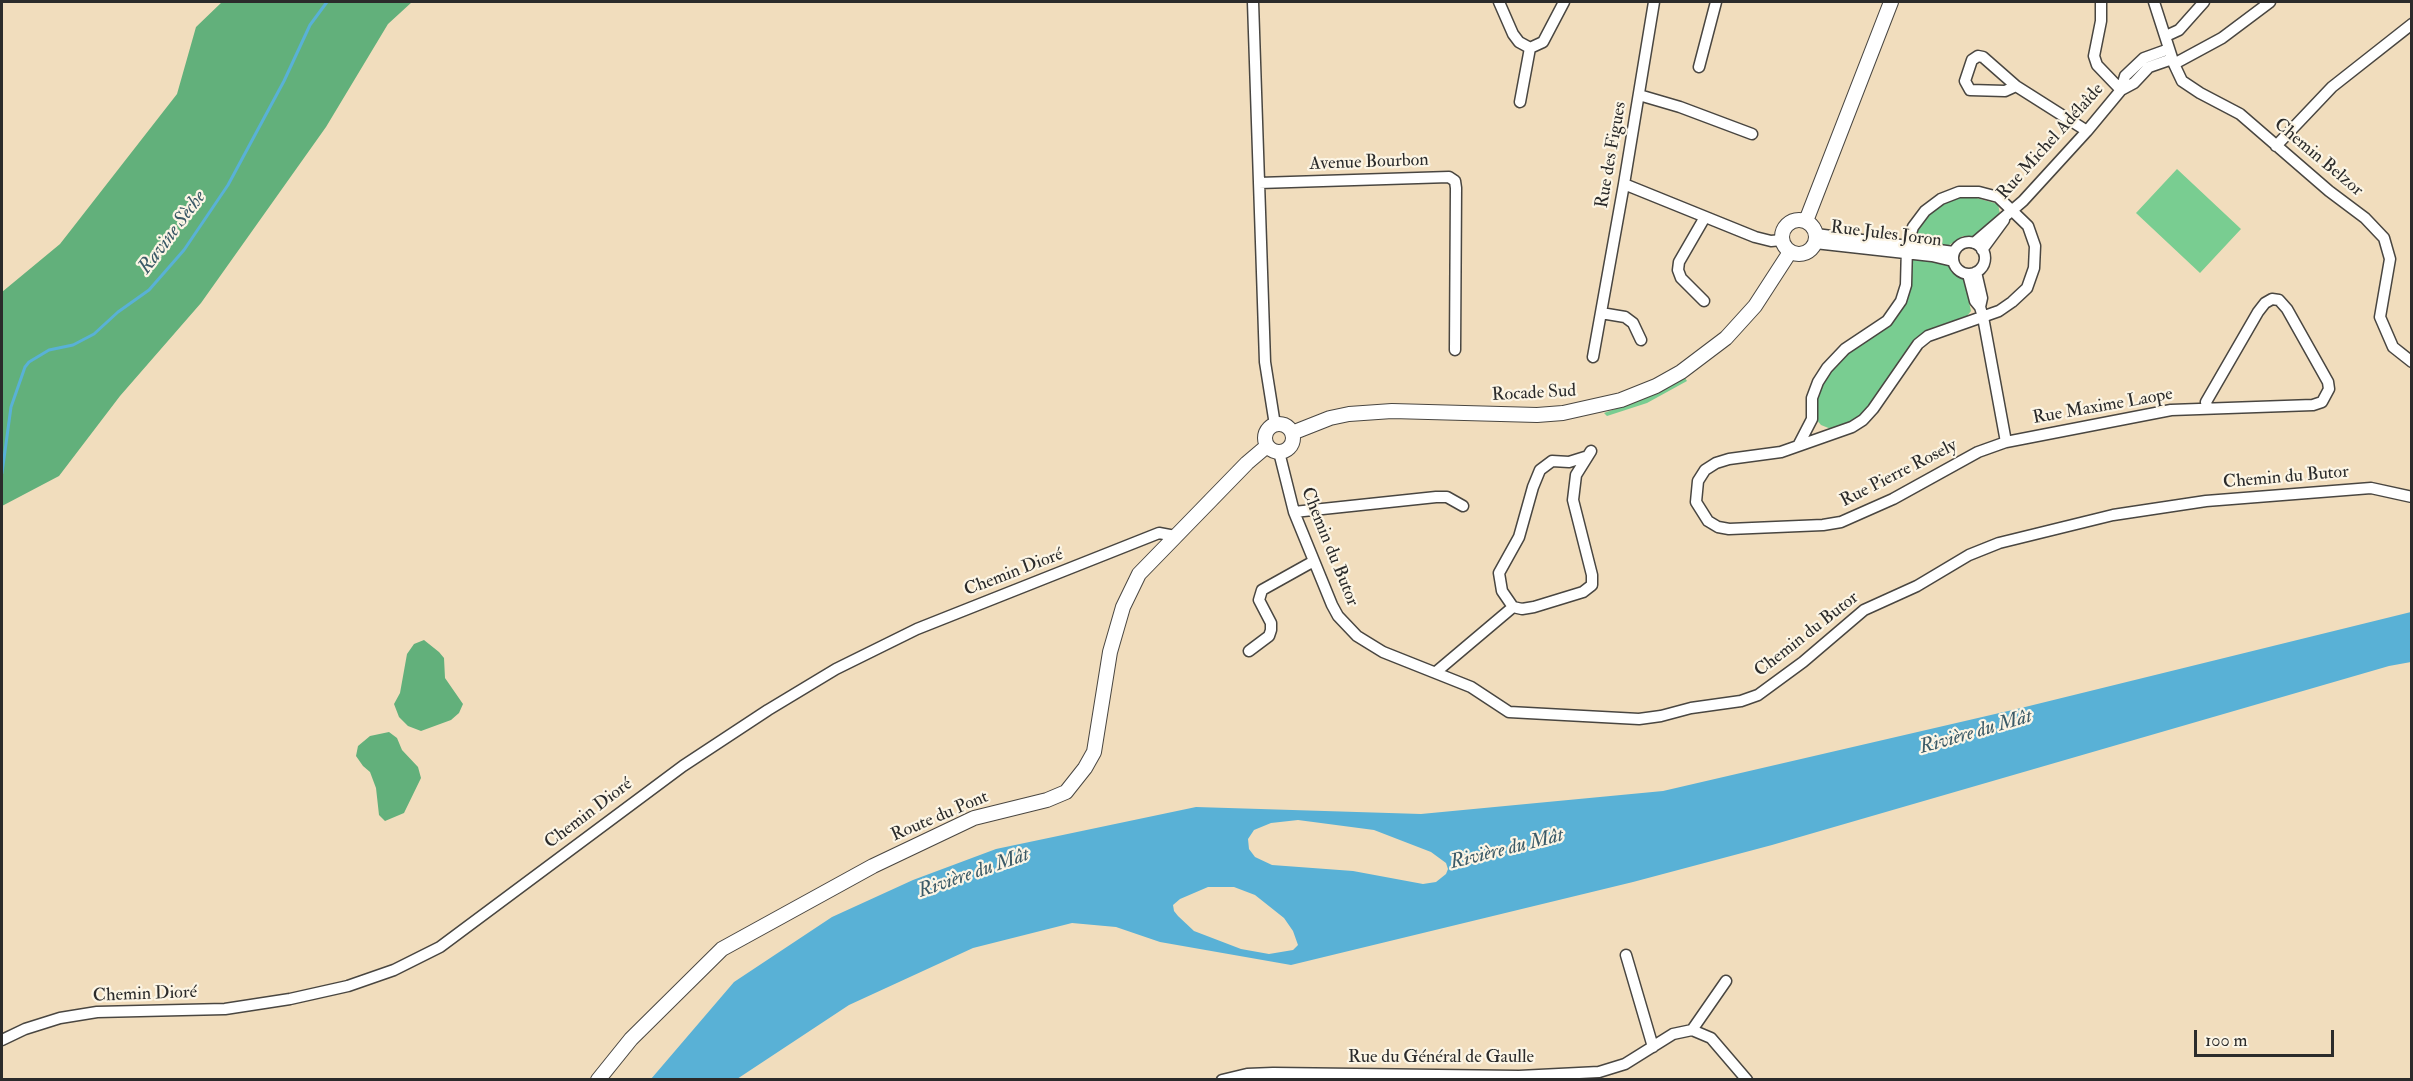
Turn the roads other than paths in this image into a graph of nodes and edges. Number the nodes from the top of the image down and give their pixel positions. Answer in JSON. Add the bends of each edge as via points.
{"nodes":[{"id":1,"x":1253,"y":2,"type":"edge"},
{"id":2,"x":1499,"y":2,"type":"edge"},
{"id":3,"x":1564,"y":2,"type":"edge"},
{"id":4,"x":1654,"y":2,"type":"edge"},
{"id":5,"x":1716,"y":2,"type":"edge"},
{"id":6,"x":1891,"y":2,"type":"edge"},
{"id":7,"x":2101,"y":2,"type":"edge"},
{"id":8,"x":2154,"y":2,"type":"edge"},
{"id":9,"x":2204,"y":2,"type":"edge"},
{"id":10,"x":2270,"y":2,"type":"edge"},
{"id":11,"x":2412,"y":24,"type":"edge"},
{"id":12,"x":2166,"y":36,"type":"junction"},
{"id":13,"x":1530,"y":48,"type":"junction"},
{"id":14,"x":2172,"y":57,"type":"junction"},
{"id":15,"x":1699,"y":67,"type":"dead end"},
{"id":16,"x":2016,"y":86,"type":"junction"},
{"id":17,"x":2121,"y":90,"type":"junction"},
{"id":18,"x":1639,"y":95,"type":"junction"},
{"id":19,"x":1520,"y":102,"type":"dead end"},
{"id":20,"x":2087,"y":131,"type":"junction"},
{"id":21,"x":1752,"y":134,"type":"dead end"},
{"id":22,"x":2276,"y":146,"type":"junction"},
{"id":23,"x":1258,"y":183,"type":"junction"},
{"id":24,"x":1624,"y":184,"type":"junction"},
{"id":25,"x":2009,"y":214,"type":"junction"},
{"id":26,"x":1705,"y":217,"type":"junction"},
{"id":27,"x":1806,"y":221,"type":"junction"},
{"id":28,"x":1816,"y":239,"type":"junction"},
{"id":29,"x":1782,"y":240,"type":"junction"},
{"id":30,"x":1978,"y":246,"type":"junction"},
{"id":31,"x":1907,"y":250,"type":"junction"},
{"id":32,"x":1790,"y":252,"type":"junction"},
{"id":33,"x":1953,"y":256,"type":"junction"},
{"id":34,"x":1972,"y":273,"type":"junction"},
{"id":35,"x":1704,"y":301,"type":"dead end"},
{"id":36,"x":1982,"y":312,"type":"junction"},
{"id":37,"x":1600,"y":313,"type":"junction"},
{"id":38,"x":1641,"y":340,"type":"dead end"},
{"id":39,"x":1455,"y":350,"type":"dead end"},
{"id":40,"x":1593,"y":357,"type":"dead end"},
{"id":41,"x":2412,"y":362,"type":"edge"},
{"id":42,"x":2207,"y":407,"type":"junction"},
{"id":43,"x":1812,"y":419,"type":"junction"},
{"id":44,"x":1275,"y":425,"type":"junction"},
{"id":45,"x":1292,"y":433,"type":"junction"},
{"id":46,"x":1832,"y":434,"type":"junction"},
{"id":47,"x":2006,"y":442,"type":"junction"},
{"id":48,"x":1798,"y":446,"type":"junction"},
{"id":49,"x":1273,"y":449,"type":"junction"},
{"id":50,"x":2412,"y":497,"type":"edge"},
{"id":51,"x":1463,"y":506,"type":"dead end"},
{"id":52,"x":1294,"y":512,"type":"junction"},
{"id":53,"x":1175,"y":536,"type":"junction"},
{"id":54,"x":1314,"y":561,"type":"junction"},
{"id":55,"x":1513,"y":607,"type":"junction"},
{"id":56,"x":1250,"y":651,"type":"dead end"},
{"id":57,"x":1436,"y":672,"type":"junction"},
{"id":58,"x":1626,"y":955,"type":"dead end"},
{"id":59,"x":1726,"y":981,"type":"dead end"},
{"id":60,"x":1692,"y":1030,"type":"junction"},
{"id":61,"x":2,"y":1040,"type":"edge"},
{"id":62,"x":1653,"y":1047,"type":"junction"},
{"id":63,"x":1519,"y":1078,"type":"edge"},
{"id":64,"x":598,"y":1080,"type":"edge"},
{"id":65,"x":1222,"y":1080,"type":"edge"},
{"id":66,"x":1747,"y":1080,"type":"edge"}],
"edges":[{"from":1,"to":23,"type":"street"},
{"from":2,"to":13,"type":"street","via":[[1513,34]]},
{"from":3,"to":13,"type":"street","via":[[1543,42]]},
{"from":4,"to":18,"type":"street","name":"Rue des Figues"},
{"from":5,"to":15,"type":"street"},
{"from":6,"to":27,"type":"main road"},
{"from":7,"to":17,"type":"street","via":[[2094,56],[2097,65]]},
{"from":8,"to":12,"type":"street","name":"Chemin Belzor"},
{"from":9,"to":12,"type":"street","via":[[2179,30]]},
{"from":10,"to":14,"type":"street","name":"Rue Michel Adélaîde","via":[[2222,38]]},
{"from":11,"to":22,"type":"street","via":[[2332,87]]},
{"from":12,"to":14,"type":"street","name":"Chemin Belzor"},
{"from":13,"to":19,"type":"street"},
{"from":14,"to":17,"type":"street","name":"Rue Michel Adélaîde","via":[[2149,67],[2134,84]]},
{"from":14,"to":22,"type":"street","name":"Chemin Belzor","via":[[2178,76],[2188,86],[2240,114]]},
{"from":16,"to":16,"type":"street","via":[[1978,56],[1972,60],[1965,81],[1968,88],[2004,91]]},
{"from":16,"to":20,"type":"street"},
{"from":17,"to":20,"type":"street","name":"Rue Michel Adélaîde"},
{"from":18,"to":21,"type":"street"},
{"from":18,"to":24,"type":"street","name":"Rue des Figues"},
{"from":20,"to":25,"type":"street","name":"Rue Michel Adélaîde"},
{"from":22,"to":41,"type":"street","name":"Chemin Belzor","via":[[2384,238],[2390,259],[2380,318],[2393,347]]},
{"from":23,"to":39,"type":"street","name":"Avenue Bourbon","via":[[1449,177],[1455,181]]},
{"from":23,"to":44,"type":"street","via":[[1265,362]]},
{"from":24,"to":26,"type":"street"},
{"from":24,"to":37,"type":"street","name":"Rue des Figues"},
{"from":25,"to":30,"type":"street","name":"Rue Michel Adélaîde"},
{"from":25,"to":31,"type":"street","name":"Rue Pierre Rosely","via":[[1998,197],[1959,192],[1925,211],[1913,227]]},
{"from":25,"to":36,"type":"street","name":"Rue Pierre Rosely","via":[[2028,226],[2034,246],[2034,268],[2027,288],[2013,302]]},
{"from":26,"to":29,"type":"street","via":[[1763,239]]},
{"from":26,"to":35,"type":"street","via":[[1678,270]]},
{"from":27,"to":28,"type":"main road","via":[[1814,229]]},
{"from":27,"to":29,"type":"main road","via":[[1795,220],[1786,225]]},
{"from":28,"to":31,"type":"street","name":"Rue Jules Joron"},
{"from":28,"to":32,"type":"main road","via":[[1808,252]]},
{"from":29,"to":32,"type":"main road"},
{"from":30,"to":33,"type":"street","via":[[1960,244]]},
{"from":30,"to":34,"type":"street","via":[[1985,260]]},
{"from":31,"to":33,"type":"street","name":"Rue Jules Joron"},
{"from":31,"to":43,"type":"street","name":"Rue Pierre Rosely","via":[[1906,285],[1898,306],[1887,321],[1845,349],[1827,368],[1812,398]]},
{"from":32,"to":45,"type":"main road","name":"Rocade Sud","via":[[1755,306],[1717,345],[1681,372],[1621,400],[1537,415],[1392,411],[1349,414]]},
{"from":33,"to":34,"type":"street","via":[[1958,270]]},
{"from":34,"to":36,"type":"street","via":[[1975,301]]},
{"from":36,"to":46,"type":"street","name":"Rue Pierre Rosely","via":[[1918,344],[1863,420]]},
{"from":36,"to":47,"type":"street"},
{"from":37,"to":38,"type":"street","via":[[1624,317]]},
{"from":37,"to":40,"type":"street","name":"Rue des Figues"},
{"from":42,"to":42,"type":"street","name":"Rue Maxime Laope","via":[[2313,405],[2326,398],[2328,382],[2279,300],[2272,299],[2258,312],[2206,402]]},
{"from":42,"to":47,"type":"street","name":"Rue Maxime Laope","via":[[2171,410]]},
{"from":43,"to":46,"type":"street"},
{"from":43,"to":48,"type":"street","name":"Rue Pierre Rosely"},
{"from":44,"to":45,"type":"main road","via":[[1286,426]]},
{"from":44,"to":49,"type":"main road","via":[[1266,434]]},
{"from":45,"to":49,"type":"main road","via":[[1291,445]]},
{"from":46,"to":48,"type":"street","name":"Rue Pierre Rosely"},
{"from":47,"to":48,"type":"street","name":"Rue Pierre Rosely","via":[[1841,522],[1729,529],[1708,521],[1700,511],[1696,489],[1705,470],[1730,459]]},
{"from":49,"to":52,"type":"street","name":"Chemin du Butor"},
{"from":49,"to":53,"type":"main road","name":"Route du Pont"},
{"from":50,"to":57,"type":"street","name":"Chemin du Butor","via":[[2363,488],[2206,501],[2113,515],[1999,543],[1864,610],[1758,695],[1651,718],[1509,712],[1471,687]]},
{"from":51,"to":52,"type":"street","via":[[1436,496]]},
{"from":52,"to":54,"type":"street","name":"Chemin du Butor"},
{"from":53,"to":61,"type":"street","name":"Chemin Dioré","via":[[1159,533],[917,629],[836,669],[682,766],[440,946],[394,970],[348,986],[225,1009],[97,1012],[60,1018]]},
{"from":53,"to":64,"type":"main road","name":"Route du Pont","via":[[1139,574],[1123,607],[1110,652],[1094,752],[1066,792],[974,818],[873,866],[722,949],[631,1039]]},
{"from":54,"to":56,"type":"street","via":[[1262,590],[1259,600],[1271,630]]},
{"from":54,"to":57,"type":"street","name":"Chemin du Butor","via":[[1338,616],[1357,636],[1383,652]]},
{"from":55,"to":55,"type":"street","via":[[1534,607],[1583,592],[1592,585],[1573,500],[1576,475],[1588,454],[1569,462],[1552,461],[1540,470],[1519,537],[1499,573],[1502,591]]},
{"from":55,"to":57,"type":"street"},
{"from":58,"to":62,"type":"street"},
{"from":59,"to":60,"type":"street"},
{"from":60,"to":62,"type":"street","name":"Rue du Général de Gaulle","via":[[1673,1034]]},
{"from":60,"to":66,"type":"street","via":[[1711,1038]]},
{"from":62,"to":63,"type":"street","name":"Rue du Général de Gaulle","via":[[1624,1064],[1599,1072]]},
{"from":63,"to":65,"type":"street","name":"Rue du Général de Gaulle","via":[[1273,1073]]}]}
